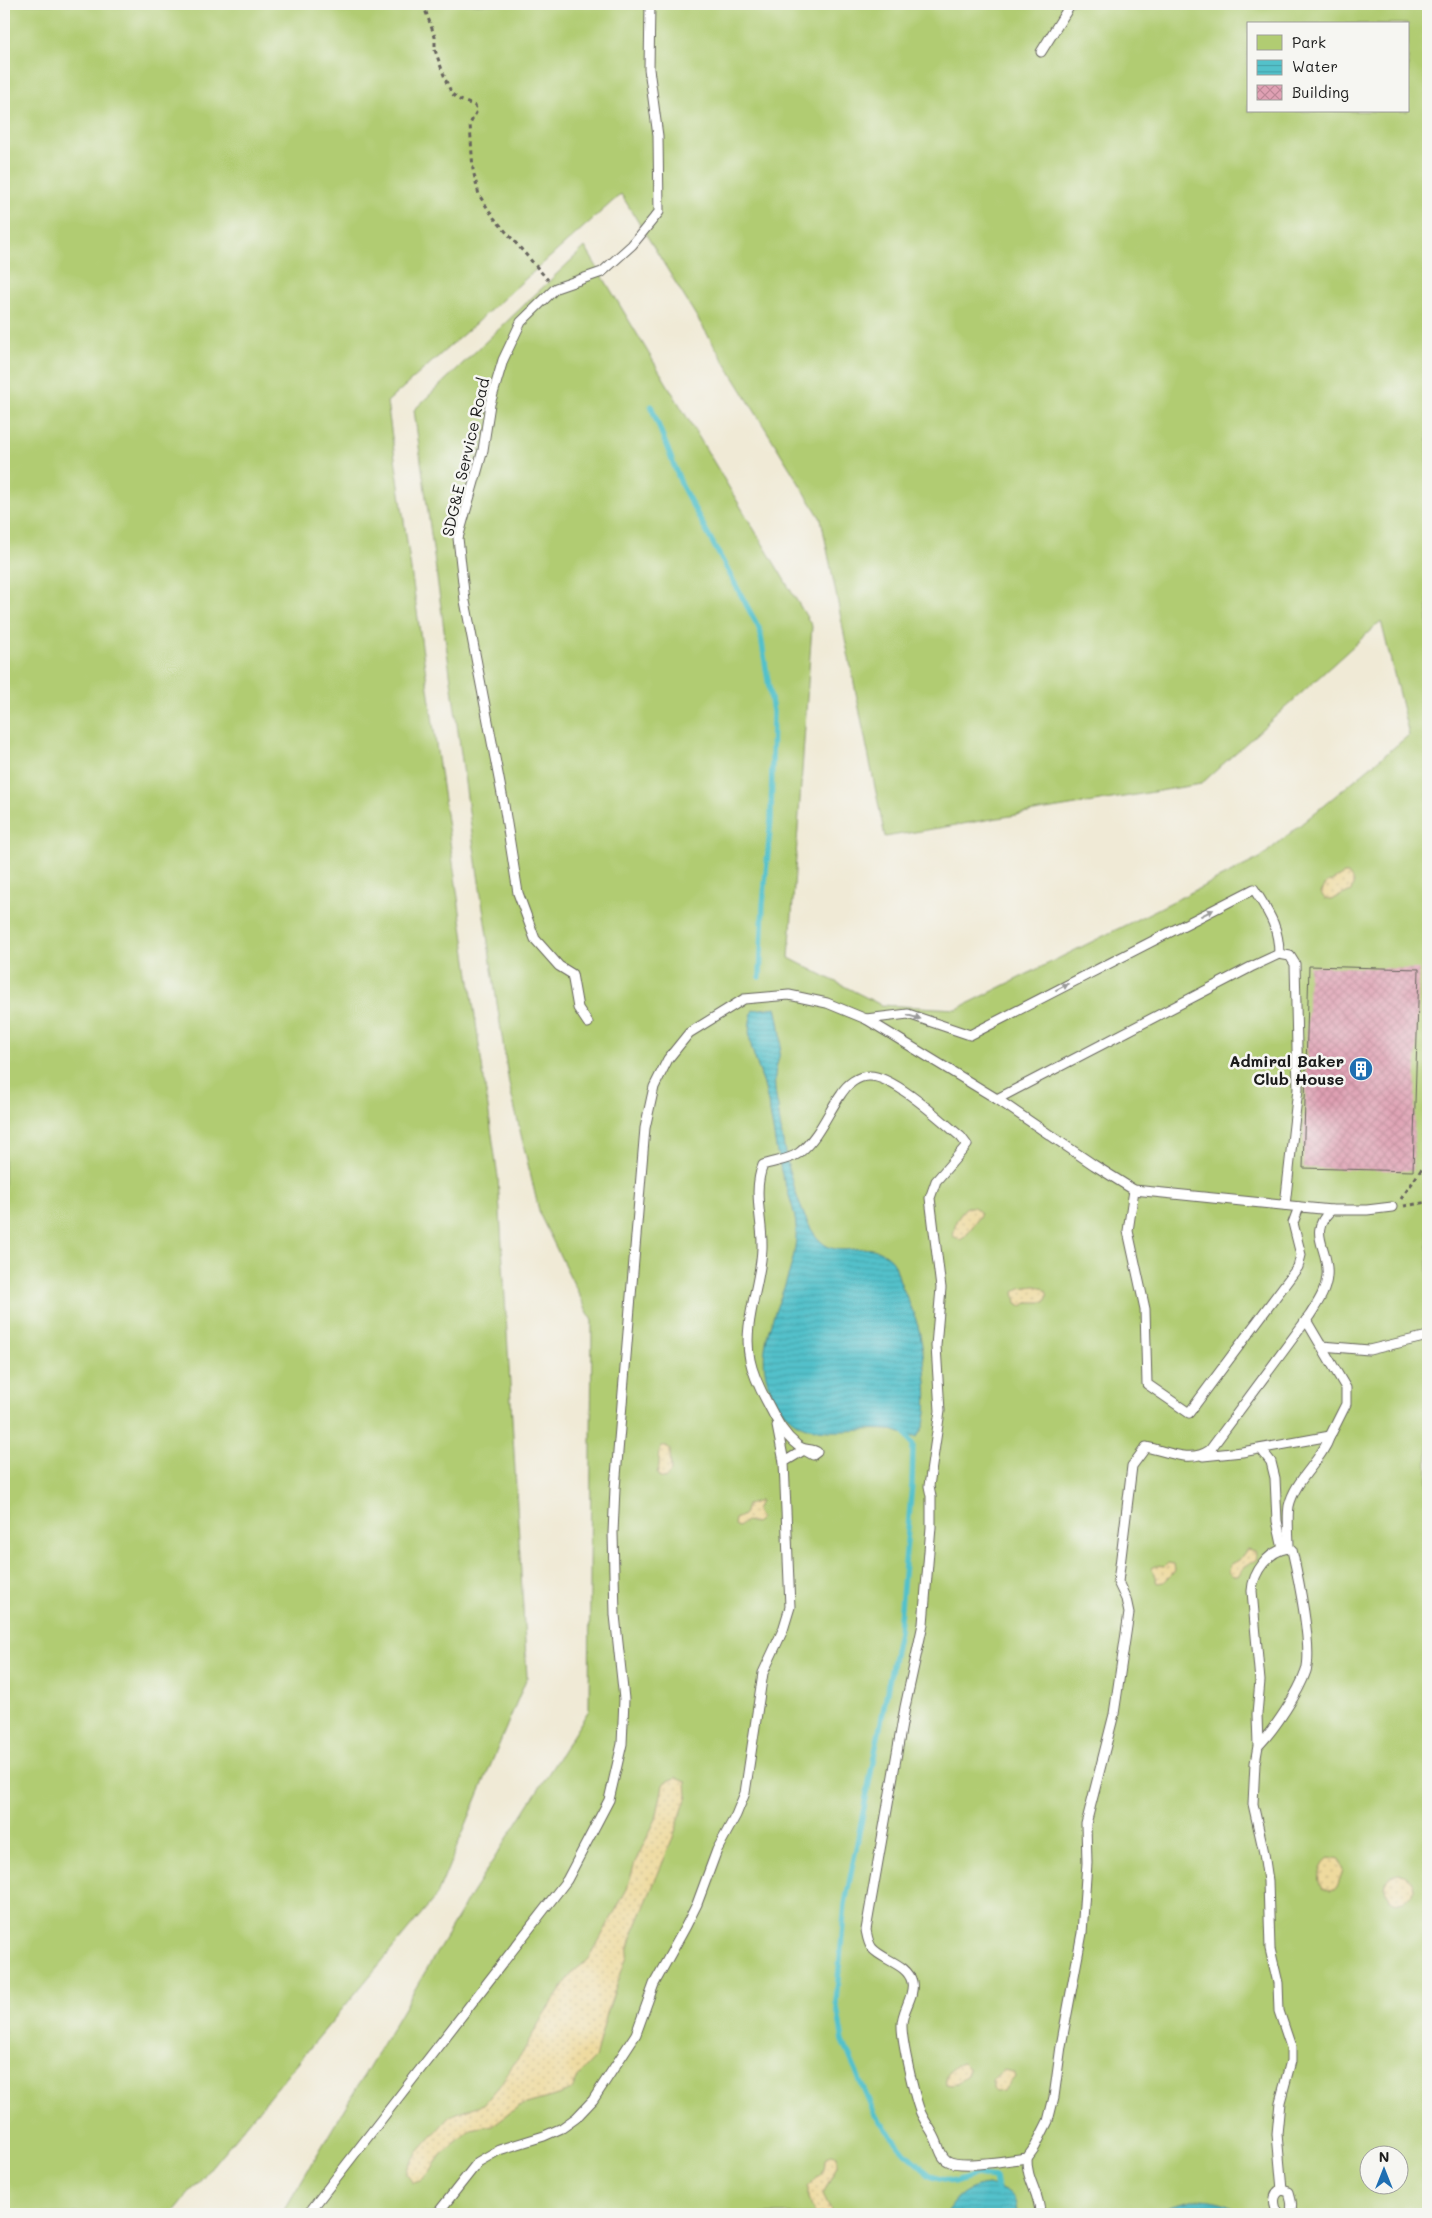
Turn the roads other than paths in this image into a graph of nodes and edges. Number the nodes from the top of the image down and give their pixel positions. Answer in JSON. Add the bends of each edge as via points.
{"nodes":[{"id":1,"x":650,"y":4,"type":"edge"},
{"id":2,"x":1071,"y":4,"type":"edge"},
{"id":3,"x":1041,"y":52,"type":"dead end"},
{"id":4,"x":1279,"y":954,"type":"junction"},
{"id":5,"x":866,"y":1019,"type":"junction"},
{"id":6,"x":588,"y":1023,"type":"dead end"},
{"id":7,"x":997,"y":1099,"type":"junction"},
{"id":8,"x":1134,"y":1190,"type":"junction"},
{"id":9,"x":1285,"y":1205,"type":"junction"},
{"id":10,"x":1299,"y":1207,"type":"junction"},
{"id":11,"x":1392,"y":1207,"type":"road end"},
{"id":12,"x":1331,"y":1210,"type":"junction"},
{"id":13,"x":1306,"y":1320,"type":"junction"},
{"id":14,"x":1428,"y":1336,"type":"edge"},
{"id":15,"x":1322,"y":1346,"type":"junction"},
{"id":16,"x":777,"y":1425,"type":"junction"},
{"id":17,"x":1330,"y":1436,"type":"junction"},
{"id":18,"x":1261,"y":1449,"type":"junction"},
{"id":19,"x":1201,"y":1456,"type":"junction"},
{"id":20,"x":784,"y":1462,"type":"junction"},
{"id":21,"x":1286,"y":1549,"type":"junction"},
{"id":22,"x":1258,"y":1746,"type":"junction"},
{"id":23,"x":1027,"y":2158,"type":"junction"},
{"id":24,"x":1282,"y":2190,"type":"junction"},
{"id":25,"x":308,"y":2214,"type":"edge"},
{"id":26,"x":437,"y":2214,"type":"edge"},
{"id":27,"x":1040,"y":2214,"type":"edge"},
{"id":28,"x":1279,"y":2214,"type":"edge"},
{"id":29,"x":1290,"y":2214,"type":"edge"}],
"edges":[{"from":1,"to":6,"type":"lane","name":"SDG&E Service Road","via":[[649,69],[658,136],[659,212],[602,272],[556,288],[522,322],[503,360],[490,404],[483,450],[458,538],[466,601],[518,893],[535,939],[559,966],[572,974],[578,1008]]},
{"from":2,"to":3,"type":"lane"},
{"from":5,"to":4,"type":"lane","one_way":true,"via":[[908,1014],[970,1035],[1254,889],[1273,919],[1279,937]]},
{"from":4,"to":7,"type":"lane"},
{"from":4,"to":9,"type":"lane","via":[[1290,956],[1295,964],[1298,1090]]},
{"from":5,"to":7,"type":"lane"},
{"from":5,"to":25,"type":"lane","via":[[826,1002],[789,995],[744,999],[689,1033],[668,1059],[654,1087],[645,1128],[615,1488],[615,1615],[624,1699],[622,1744],[609,1800],[567,1880]]},
{"from":7,"to":8,"type":"lane"},
{"from":8,"to":9,"type":"lane"},
{"from":8,"to":10,"type":"lane","via":[[1128,1231],[1146,1309],[1147,1384],[1189,1413],[1298,1267],[1301,1255],[1293,1223]]},
{"from":9,"to":10,"type":"lane"},
{"from":10,"to":12,"type":"lane"},
{"from":11,"to":12,"type":"lane"},
{"from":12,"to":13,"type":"lane","via":[[1321,1220],[1319,1234],[1328,1274],[1324,1292]]},
{"from":13,"to":15,"type":"lane"},
{"from":13,"to":19,"type":"lane","via":[[1210,1450]]},
{"from":14,"to":15,"type":"lane","via":[[1369,1350]]},
{"from":15,"to":17,"type":"lane","via":[[1346,1388],[1346,1404]]},
{"from":16,"to":20,"type":"lane"},
{"from":16,"to":20,"type":"lane","via":[[804,1450]]},
{"from":16,"to":23,"type":"lane","via":[[749,1359],[749,1329],[761,1267],[763,1234],[758,1206],[760,1172],[763,1165],[798,1153],[819,1131],[851,1082],[871,1075],[896,1086],[961,1137],[966,1145],[936,1181],[930,1198],[941,1288],[936,1346],[940,1411],[929,1486],[932,1496],[931,1527],[924,1614],[866,1930],[871,1948],[902,1969],[911,1980],[902,2027],[920,2112],[942,2155],[946,2160],[966,2164]]},
{"from":17,"to":18,"type":"lane"},
{"from":17,"to":21,"type":"lane","via":[[1291,1500]]},
{"from":18,"to":19,"type":"lane"},
{"from":18,"to":21,"type":"lane","via":[[1271,1462],[1275,1478],[1277,1521]]},
{"from":19,"to":23,"type":"lane","via":[[1173,1455],[1146,1447],[1132,1466],[1118,1582],[1128,1613],[1114,1714],[1086,1824],[1087,1863],[1078,1960],[1048,2121]]},
{"from":20,"to":26,"type":"lane","via":[[790,1607],[763,1673],[745,1793],[716,1850],[697,1904],[654,1984],[636,2034],[593,2100],[562,2128],[499,2150],[478,2162]]},
{"from":21,"to":22,"type":"lane","via":[[1278,1551],[1264,1564],[1253,1580],[1260,1681]]},
{"from":21,"to":22,"type":"lane","via":[[1292,1550],[1305,1624],[1306,1671]]},
{"from":22,"to":24,"type":"lane","via":[[1253,1804],[1268,1881],[1270,1949],[1278,1983],[1279,2011],[1291,2047],[1277,2134]]},
{"from":23,"to":27,"type":"lane","via":[[1026,2170],[1039,2199]]},
{"from":24,"to":28,"type":"lane","via":[[1274,2200]]},
{"from":24,"to":29,"type":"lane","via":[[1290,2196]]}]}
